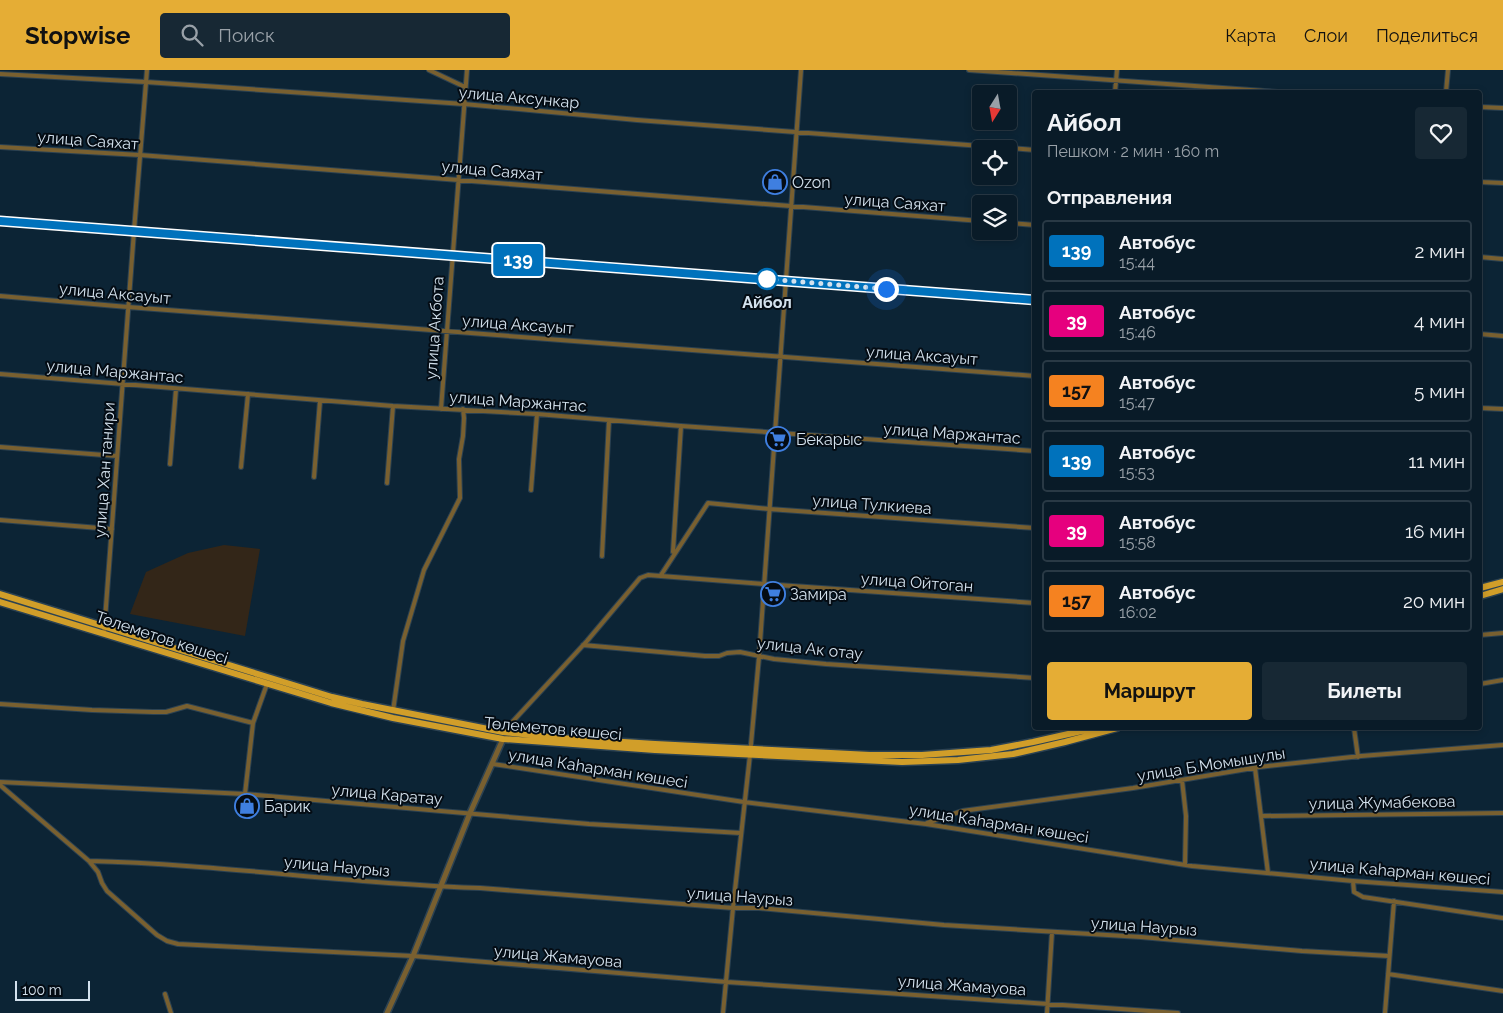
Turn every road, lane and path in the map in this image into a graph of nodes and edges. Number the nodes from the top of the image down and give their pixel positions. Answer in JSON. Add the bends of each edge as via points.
{"nodes":[{"id":1,"x":147,"y":70,"type":"edge"},
{"id":2,"x":429,"y":70,"type":"edge"},
{"id":3,"x":467,"y":70,"type":"edge"},
{"id":4,"x":801,"y":70,"type":"edge"},
{"id":5,"x":968,"y":70,"type":"edge"},
{"id":6,"x":1117,"y":70,"type":"edge"},
{"id":7,"x":1448,"y":70,"type":"edge"},
{"id":8,"x":0,"y":74,"type":"edge"},
{"id":9,"x":1116,"y":81,"type":"junction"},
{"id":10,"x":146,"y":82,"type":"junction"},
{"id":11,"x":465,"y":88,"type":"junction"},
{"id":12,"x":1116,"y":90,"type":"edge"},
{"id":13,"x":1249,"y":90,"type":"edge"},
{"id":14,"x":1446,"y":90,"type":"edge"},
{"id":15,"x":464,"y":104,"type":"junction"},
{"id":16,"x":1482,"y":107,"type":"edge"},
{"id":17,"x":1503,"y":108,"type":"edge"},
{"id":18,"x":796,"y":132,"type":"junction"},
{"id":19,"x":0,"y":146,"type":"edge"},
{"id":20,"x":1032,"y":150,"type":"edge"},
{"id":21,"x":140,"y":155,"type":"junction"},
{"id":22,"x":458,"y":180,"type":"junction"},
{"id":23,"x":1482,"y":182,"type":"edge"},
{"id":24,"x":1503,"y":183,"type":"edge"},
{"id":25,"x":790,"y":207,"type":"junction"},
{"id":26,"x":972,"y":220,"type":"edge"},
{"id":27,"x":0,"y":221,"type":"edge"},
{"id":28,"x":1017,"y":224,"type":"edge"},
{"id":29,"x":1032,"y":225,"type":"edge"},
{"id":30,"x":134,"y":231,"type":"junction"},
{"id":31,"x":452,"y":255,"type":"junction"},
{"id":32,"x":1482,"y":257,"type":"edge"},
{"id":33,"x":1503,"y":259,"type":"edge"},
{"id":34,"x":785,"y":281,"type":"junction"},
{"id":35,"x":0,"y":296,"type":"edge"},
{"id":36,"x":1032,"y":300,"type":"edge"},
{"id":37,"x":128,"y":307,"type":"junction"},
{"id":38,"x":446,"y":330,"type":"junction"},
{"id":39,"x":1482,"y":334,"type":"edge"},
{"id":40,"x":1503,"y":336,"type":"edge"},
{"id":41,"x":780,"y":357,"type":"junction"},
{"id":42,"x":0,"y":374,"type":"edge"},
{"id":43,"x":1032,"y":376,"type":"edge"},
{"id":44,"x":122,"y":384,"type":"junction"},
{"id":45,"x":176,"y":389,"type":"junction"},
{"id":46,"x":248,"y":394,"type":"junction"},
{"id":47,"x":320,"y":400,"type":"junction"},
{"id":48,"x":393,"y":406,"type":"junction"},
{"id":49,"x":1482,"y":408,"type":"edge"},
{"id":50,"x":441,"y":409,"type":"junction"},
{"id":51,"x":463,"y":409,"type":"junction"},
{"id":52,"x":1503,"y":410,"type":"edge"},
{"id":53,"x":537,"y":414,"type":"junction"},
{"id":54,"x":609,"y":420,"type":"junction"},
{"id":55,"x":681,"y":426,"type":"junction"},
{"id":56,"x":775,"y":433,"type":"junction"},
{"id":57,"x":0,"y":447,"type":"edge"},
{"id":58,"x":1032,"y":451,"type":"edge"},
{"id":59,"x":117,"y":456,"type":"junction"},
{"id":60,"x":170,"y":464,"type":"dead end"},
{"id":61,"x":241,"y":467,"type":"dead end"},
{"id":62,"x":314,"y":477,"type":"dead end"},
{"id":63,"x":387,"y":483,"type":"dead end"},
{"id":64,"x":531,"y":490,"type":"dead end"},
{"id":65,"x":769,"y":509,"type":"junction"},
{"id":66,"x":0,"y":520,"type":"edge"},
{"id":67,"x":1032,"y":528,"type":"edge"},
{"id":68,"x":112,"y":529,"type":"junction"},
{"id":69,"x":673,"y":555,"type":"junction"},
{"id":70,"x":602,"y":556,"type":"dead end"},
{"id":71,"x":661,"y":575,"type":"junction"},
{"id":72,"x":1503,"y":582,"type":"edge"},
{"id":73,"x":764,"y":584,"type":"junction"},
{"id":74,"x":1482,"y":587,"type":"edge"},
{"id":75,"x":1503,"y":589,"type":"edge"},
{"id":76,"x":0,"y":594,"type":"edge"},
{"id":77,"x":1482,"y":595,"type":"edge"},
{"id":78,"x":0,"y":602,"type":"edge"},
{"id":79,"x":1032,"y":602,"type":"edge"},
{"id":80,"x":105,"y":625,"type":"junction"},
{"id":81,"x":104,"y":633,"type":"junction"},
{"id":82,"x":1503,"y":633,"type":"edge"},
{"id":83,"x":1482,"y":636,"type":"edge"},
{"id":84,"x":583,"y":645,"type":"junction"},
{"id":85,"x":759,"y":657,"type":"junction"},
{"id":86,"x":1032,"y":678,"type":"edge"},
{"id":87,"x":1503,"y":680,"type":"edge"},
{"id":88,"x":267,"y":684,"type":"junction"},
{"id":89,"x":1482,"y":684,"type":"edge"},
{"id":90,"x":0,"y":704,"type":"edge"},
{"id":91,"x":393,"y":714,"type":"junction"},
{"id":92,"x":252,"y":723,"type":"junction"},
{"id":93,"x":1085,"y":730,"type":"edge"},
{"id":94,"x":1109,"y":730,"type":"edge"},
{"id":95,"x":1354,"y":730,"type":"edge"},
{"id":96,"x":503,"y":736,"type":"junction"},
{"id":97,"x":1503,"y":745,"type":"edge"},
{"id":98,"x":750,"y":752,"type":"junction"},
{"id":99,"x":1358,"y":757,"type":"junction"},
{"id":100,"x":493,"y":764,"type":"junction"},
{"id":101,"x":1255,"y":768,"type":"junction"},
{"id":102,"x":1182,"y":780,"type":"junction"},
{"id":103,"x":0,"y":783,"type":"edge"},
{"id":104,"x":245,"y":794,"type":"junction"},
{"id":105,"x":744,"y":802,"type":"junction"},
{"id":106,"x":470,"y":813,"type":"junction"},
{"id":107,"x":1503,"y":813,"type":"edge"},
{"id":108,"x":1261,"y":816,"type":"junction"},
{"id":109,"x":926,"y":824,"type":"junction"},
{"id":110,"x":741,"y":833,"type":"junction"},
{"id":111,"x":89,"y":861,"type":"junction"},
{"id":112,"x":1186,"y":865,"type":"junction"},
{"id":113,"x":1268,"y":873,"type":"junction"},
{"id":114,"x":1353,"y":881,"type":"junction"},
{"id":115,"x":440,"y":887,"type":"junction"},
{"id":116,"x":1503,"y":892,"type":"edge"},
{"id":117,"x":1394,"y":901,"type":"junction"},
{"id":118,"x":733,"y":908,"type":"junction"},
{"id":119,"x":1503,"y":918,"type":"edge"},
{"id":120,"x":1052,"y":932,"type":"junction"},
{"id":121,"x":413,"y":956,"type":"junction"},
{"id":122,"x":1389,"y":956,"type":"junction"},
{"id":123,"x":1388,"y":974,"type":"junction"},
{"id":124,"x":727,"y":982,"type":"junction"},
{"id":125,"x":1503,"y":991,"type":"edge"},
{"id":126,"x":165,"y":994,"type":"dead end"},
{"id":127,"x":1048,"y":1004,"type":"junction"},
{"id":128,"x":171,"y":1013,"type":"edge"},
{"id":129,"x":387,"y":1013,"type":"edge"},
{"id":130,"x":723,"y":1013,"type":"edge"},
{"id":131,"x":1047,"y":1013,"type":"edge"},
{"id":132,"x":1178,"y":1013,"type":"edge"},
{"id":133,"x":1385,"y":1013,"type":"edge"}],
"edges":[{"from":1,"to":10,"type":"street","name":"улица Хан танири"},
{"from":2,"to":11,"type":"street"},
{"from":3,"to":11,"type":"street","name":"улица Акбота"},
{"from":4,"to":18,"type":"street"},
{"from":5,"to":9,"type":"street"},
{"from":6,"to":9,"type":"street"},
{"from":7,"to":14,"type":"street"},
{"from":8,"to":10,"type":"street","name":"улица Аксункар"},
{"from":9,"to":12,"type":"street"},
{"from":9,"to":13,"type":"street"},
{"from":10,"to":15,"type":"street","name":"улица Аксункар"},
{"from":10,"to":21,"type":"street","name":"улица Хан танири"},
{"from":11,"to":15,"type":"street","name":"улица Акбота"},
{"from":15,"to":18,"type":"street","name":"улица Аксункар"},
{"from":15,"to":22,"type":"street","name":"улица Акбота"},
{"from":16,"to":17,"type":"street"},
{"from":18,"to":20,"type":"street","name":"улица Аксункар"},
{"from":18,"to":25,"type":"street"},
{"from":19,"to":21,"type":"street","name":"улица Саяхат"},
{"from":21,"to":22,"type":"street","name":"улица Саяхат"},
{"from":21,"to":30,"type":"street","name":"улица Хан танири"},
{"from":22,"to":25,"type":"street","name":"улица Саяхат"},
{"from":22,"to":31,"type":"street","name":"улица Акбота"},
{"from":23,"to":24,"type":"street"},
{"from":25,"to":26,"type":"street","name":"улица Саяхат"},
{"from":25,"to":34,"type":"street"},
{"from":27,"to":30,"type":"street"},
{"from":28,"to":29,"type":"street"},
{"from":30,"to":31,"type":"street"},
{"from":30,"to":37,"type":"street","name":"улица Хан танири"},
{"from":31,"to":34,"type":"street"},
{"from":31,"to":38,"type":"street","name":"улица Акбота"},
{"from":32,"to":33,"type":"street"},
{"from":34,"to":36,"type":"street"},
{"from":34,"to":41,"type":"street"},
{"from":35,"to":37,"type":"street","name":"улица Аксауыт"},
{"from":37,"to":38,"type":"street","name":"улица Аксауыт"},
{"from":37,"to":44,"type":"street","name":"улица Хан танири"},
{"from":38,"to":41,"type":"street","name":"улица Аксауыт"},
{"from":38,"to":50,"type":"street","name":"улица Акбота"},
{"from":39,"to":40,"type":"street"},
{"from":41,"to":43,"type":"street","name":"улица Аксауыт"},
{"from":41,"to":56,"type":"street"},
{"from":42,"to":44,"type":"street","name":"улица Маржантас"},
{"from":44,"to":45,"type":"street","name":"улица Маржантас"},
{"from":44,"to":59,"type":"street","name":"улица Хан танири"},
{"from":45,"to":46,"type":"street","name":"улица Маржантас"},
{"from":45,"to":60,"type":"street"},
{"from":46,"to":47,"type":"street","name":"улица Маржантас"},
{"from":46,"to":61,"type":"street"},
{"from":47,"to":48,"type":"street","name":"улица Маржантас"},
{"from":47,"to":62,"type":"street"},
{"from":48,"to":50,"type":"street","name":"улица Маржантас"},
{"from":48,"to":63,"type":"street"},
{"from":49,"to":52,"type":"street"},
{"from":50,"to":51,"type":"street","name":"улица Маржантас"},
{"from":51,"to":53,"type":"street","name":"улица Маржантас"},
{"from":51,"to":91,"type":"street","via":[[460,498],[424,570],[403,641]]},
{"from":53,"to":54,"type":"street","name":"улица Маржантас"},
{"from":53,"to":64,"type":"street"},
{"from":54,"to":55,"type":"street","name":"улица Маржантас"},
{"from":54,"to":70,"type":"street"},
{"from":55,"to":56,"type":"street","name":"улица Маржантас"},
{"from":55,"to":69,"type":"street"},
{"from":56,"to":58,"type":"street","name":"улица Маржантас"},
{"from":56,"to":65,"type":"street"},
{"from":57,"to":59,"type":"street"},
{"from":59,"to":68,"type":"street","name":"улица Хан танири"},
{"from":65,"to":67,"type":"street","name":"улица Тулкиева"},
{"from":65,"to":69,"type":"street","name":"улица Тулкиева","via":[[708,503]]},
{"from":65,"to":73,"type":"street"},
{"from":66,"to":68,"type":"street"},
{"from":68,"to":80,"type":"street","name":"улица Хан танири"},
{"from":69,"to":71,"type":"street"},
{"from":71,"to":73,"type":"street","name":"улица Ойтоган"},
{"from":71,"to":84,"type":"street","name":"улица Ойтоган","via":[[640,578]]},
{"from":72,"to":74,"type":"main road"},
{"from":73,"to":79,"type":"street","name":"улица Ойтоган"},
{"from":73,"to":85,"type":"street"},
{"from":75,"to":77,"type":"main road"},
{"from":76,"to":80,"type":"main road","name":"Төлеметов көшесі"},
{"from":78,"to":81,"type":"main road","name":"Төлеметов көшесі"},
{"from":80,"to":81,"type":"street","name":"улица Хан танири"},
{"from":80,"to":91,"type":"main road","name":"Төлеметов көшесі"},
{"from":81,"to":88,"type":"main road","name":"Төлеметов көшесі"},
{"from":82,"to":83,"type":"street"},
{"from":84,"to":85,"type":"street","name":"улица Ак отау","via":[[705,656],[740,652]]},
{"from":84,"to":96,"type":"street"},
{"from":85,"to":86,"type":"street","name":"улица Ак отау"},
{"from":85,"to":98,"type":"street"},
{"from":87,"to":89,"type":"street"},
{"from":88,"to":91,"type":"main road","name":"Төлеметов көшесі","via":[[331,703]]},
{"from":88,"to":92,"type":"street"},
{"from":90,"to":92,"type":"street","via":[[153,712],[187,706]]},
{"from":91,"to":96,"type":"main road","name":"Төлеметов көшесі"},
{"from":92,"to":104,"type":"street"},
{"from":93,"to":98,"type":"main road","name":"Төлеметов көшесі","via":[[1012,746],[958,753]]},
{"from":94,"to":98,"type":"main road","name":"Төлеметов көшесі","via":[[1033,750],[958,760],[902,762]]},
{"from":95,"to":99,"type":"street"},
{"from":96,"to":98,"type":"main road","name":"Төлеметов көшесі","via":[[579,746]]},
{"from":96,"to":100,"type":"street"},
{"from":97,"to":99,"type":"street","name":"улица Б.Момышулы"},
{"from":98,"to":105,"type":"street"},
{"from":99,"to":101,"type":"street","name":"улица Б.Момышулы"},
{"from":100,"to":105,"type":"street","name":"улица Каһарман көшесі"},
{"from":100,"to":106,"type":"street"},
{"from":101,"to":102,"type":"street","name":"улица Б.Момышулы"},
{"from":101,"to":108,"type":"street"},
{"from":102,"to":109,"type":"street","name":"улица Б.Момышулы","via":[[962,811]]},
{"from":102,"to":112,"type":"street"},
{"from":103,"to":104,"type":"street","name":"улица Каратау"},
{"from":103,"to":111,"type":"street","name":"улица Жамауова"},
{"from":104,"to":106,"type":"street","name":"улица Каратау"},
{"from":105,"to":109,"type":"street","name":"улица Каһарман көшесі"},
{"from":105,"to":110,"type":"street"},
{"from":106,"to":110,"type":"street","name":"улица Каратау"},
{"from":106,"to":115,"type":"street"},
{"from":107,"to":108,"type":"street","name":"улица Жумабекова"},
{"from":108,"to":113,"type":"street"},
{"from":109,"to":112,"type":"street","name":"улица Каһарман көшесі"},
{"from":110,"to":118,"type":"street"},
{"from":111,"to":115,"type":"street","name":"улица Наурыз"},
{"from":111,"to":121,"type":"street","name":"улица Жамауова","via":[[107,891],[167,941]]},
{"from":112,"to":113,"type":"street","name":"улица Каһарман көшесі"},
{"from":113,"to":114,"type":"street","name":"улица Каһарман көшесі"},
{"from":114,"to":116,"type":"street","name":"улица Каһарман көшесі"},
{"from":114,"to":117,"type":"street","via":[[1354,892],[1363,897]]},
{"from":115,"to":118,"type":"street","name":"улица Наурыз"},
{"from":115,"to":121,"type":"street"},
{"from":117,"to":119,"type":"street"},
{"from":117,"to":122,"type":"street"},
{"from":118,"to":120,"type":"street","name":"улица Наурыз"},
{"from":118,"to":124,"type":"street"},
{"from":120,"to":122,"type":"street","name":"улица Наурыз"},
{"from":120,"to":127,"type":"street"},
{"from":121,"to":124,"type":"street","name":"улица Жамауова"},
{"from":121,"to":129,"type":"street"},
{"from":122,"to":123,"type":"street"},
{"from":123,"to":125,"type":"street"},
{"from":123,"to":133,"type":"street"},
{"from":124,"to":127,"type":"street","name":"улица Жамауова"},
{"from":124,"to":130,"type":"street"},
{"from":126,"to":128,"type":"street"},
{"from":127,"to":131,"type":"street"},
{"from":127,"to":132,"type":"street","name":"улица Жамауова"}]}
